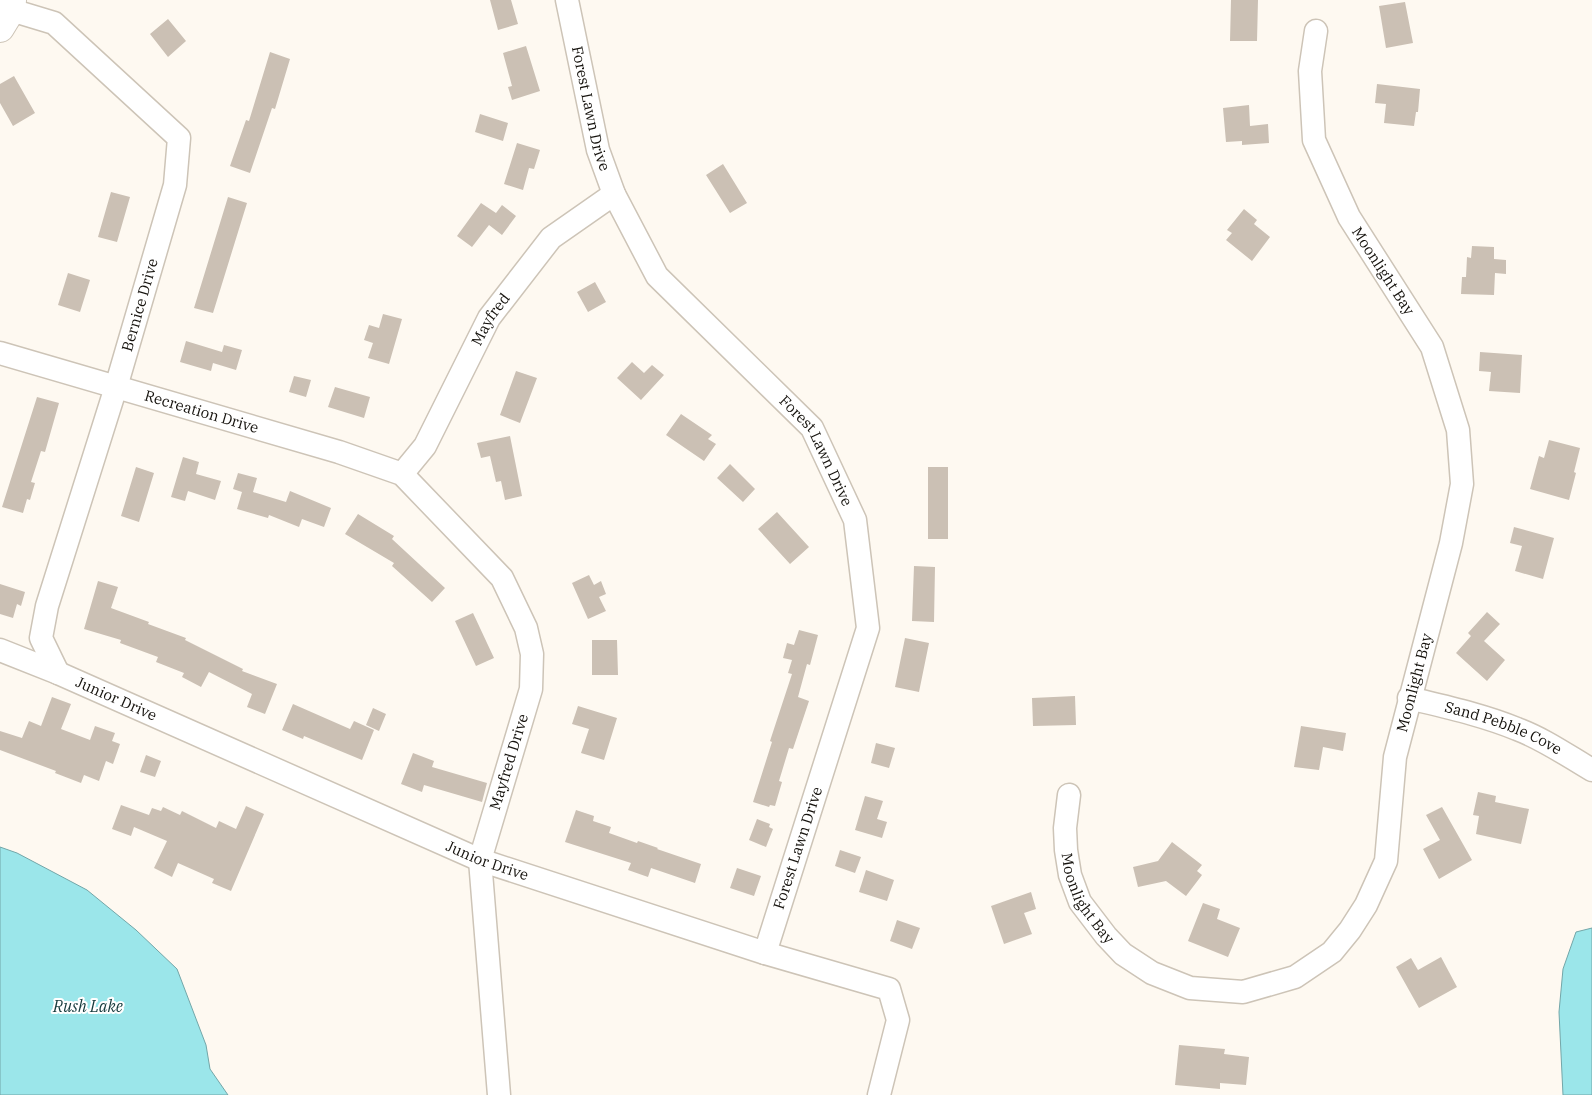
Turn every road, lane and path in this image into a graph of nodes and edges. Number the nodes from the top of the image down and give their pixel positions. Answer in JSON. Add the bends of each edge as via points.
{"nodes":[{"id":1,"x":567,"y":0,"type":"edge"},
{"id":2,"x":8,"y":13,"type":"edge"},
{"id":3,"x":1316,"y":31,"type":"dead end"},
{"id":4,"x":614,"y":194,"type":"junction"},
{"id":5,"x":0,"y":353,"type":"edge"},
{"id":6,"x":116,"y":387,"type":"junction"},
{"id":7,"x":402,"y":474,"type":"junction"},
{"id":8,"x":0,"y":650,"type":"edge"},
{"id":9,"x":58,"y":673,"type":"junction"},
{"id":10,"x":1409,"y":698,"type":"junction"},
{"id":11,"x":1592,"y":770,"type":"edge"},
{"id":12,"x":1069,"y":795,"type":"dead end"},
{"id":13,"x":480,"y":860,"type":"junction"},
{"id":14,"x":765,"y":953,"type":"junction"},
{"id":15,"x":499,"y":1095,"type":"edge"},
{"id":16,"x":879,"y":1095,"type":"edge"}],
"edges":[{"from":1,"to":4,"type":"street","name":"Forest Lawn Drive","via":[[598,150]]},
{"from":2,"to":6,"type":"street","name":"Bernice Drive","via":[[54,23],[179,138],[176,185]]},
{"from":3,"to":10,"type":"street","name":"Moonlight Bay","via":[[1310,71],[1314,140],[1348,216],[1432,347],[1458,430],[1462,484],[1452,543]]},
{"from":4,"to":7,"type":"street","name":"Mayfred","via":[[551,238],[489,318],[425,446]]},
{"from":4,"to":14,"type":"street","name":"Forest Lawn Drive","via":[[657,276],[812,428],[855,520],[868,628]]},
{"from":5,"to":6,"type":"street","name":"Recreation Drive"},
{"from":6,"to":7,"type":"street","name":"Recreation Drive","via":[[340,452]]},
{"from":6,"to":9,"type":"street","name":"Bernice Drive","via":[[47,606],[41,638]]},
{"from":7,"to":13,"type":"street","name":"Mayfred Drive","via":[[502,578],[526,628],[532,654],[531,689]]},
{"from":8,"to":9,"type":"street","name":"Junior Drive"},
{"from":9,"to":13,"type":"street","name":"Junior Drive"},
{"from":10,"to":11,"type":"street","name":"Sand Pebble Cove","via":[[1486,717],[1519,729]]},
{"from":10,"to":12,"type":"street","name":"Moonlight Bay","via":[[1395,757],[1386,861],[1366,906],[1332,952],[1295,977],[1243,992],[1190,988],[1152,973],[1123,954],[1106,936],[1080,902],[1070,875],[1065,828]]},
{"from":13,"to":14,"type":"street","name":"Junior Drive"},
{"from":13,"to":15,"type":"street","name":"Mayfred Drive"},
{"from":14,"to":16,"type":"street","name":"Junior Drive","via":[[889,989],[898,1020]]}]}
